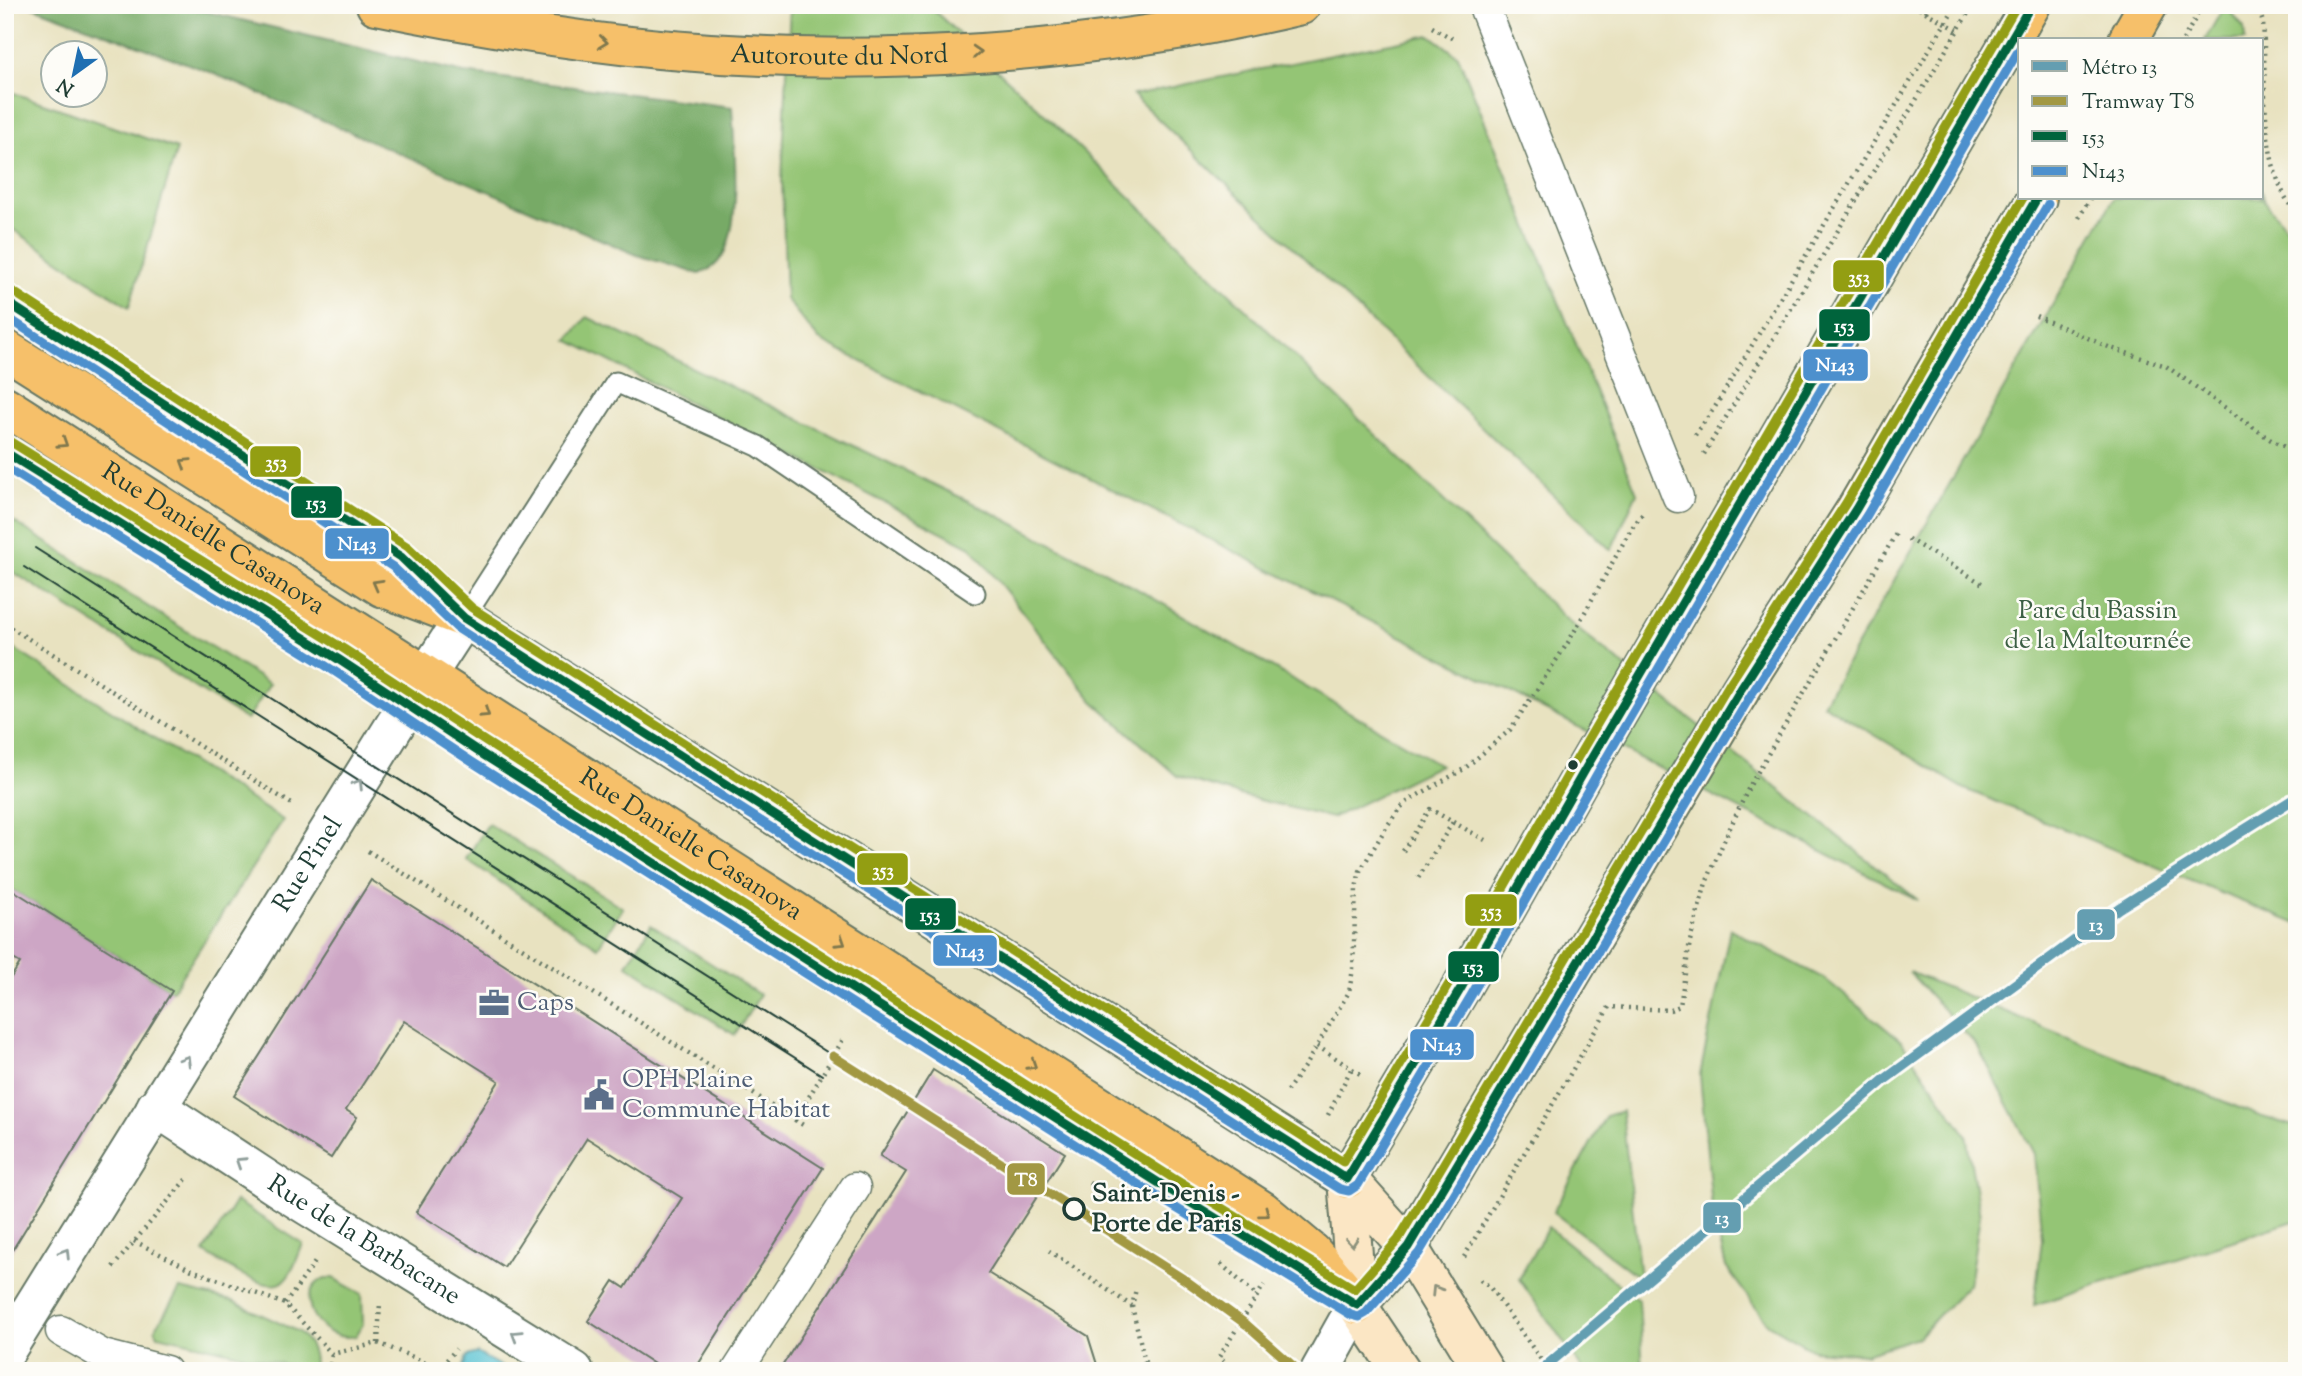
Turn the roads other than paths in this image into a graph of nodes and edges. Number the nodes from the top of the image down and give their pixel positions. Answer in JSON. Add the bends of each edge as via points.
{"nodes":[{"id":1,"x":376,"y":5,"type":"edge"},
{"id":2,"x":1301,"y":5,"type":"edge"},
{"id":3,"x":2031,"y":5,"type":"edge"},
{"id":4,"x":2148,"y":5,"type":"edge"},
{"id":5,"x":1485,"y":9,"type":"dead end"},
{"id":6,"x":2129,"y":38,"type":"edge"},
{"id":7,"x":2036,"y":200,"type":"edge"},
{"id":8,"x":5,"y":301,"type":"edge"},
{"id":9,"x":5,"y":349,"type":"edge"},
{"id":10,"x":5,"y":406,"type":"edge"},
{"id":11,"x":5,"y":452,"type":"edge"},
{"id":12,"x":1673,"y":485,"type":"road end"},
{"id":13,"x":975,"y":593,"type":"dead end"},
{"id":14,"x":464,"y":618,"type":"junction"},
{"id":15,"x":418,"y":690,"type":"junction"},
{"id":16,"x":156,"y":1107,"type":"junction"},
{"id":17,"x":1347,"y":1179,"type":"junction"},
{"id":18,"x":855,"y":1188,"type":"dead end"},
{"id":19,"x":1408,"y":1247,"type":"junction"},
{"id":20,"x":1357,"y":1305,"type":"junction"},
{"id":21,"x":61,"y":1331,"type":"dead end"},
{"id":22,"x":5,"y":1352,"type":"edge"},
{"id":23,"x":166,"y":1371,"type":"edge"},
{"id":24,"x":574,"y":1371,"type":"edge"},
{"id":25,"x":737,"y":1371,"type":"edge"},
{"id":26,"x":1320,"y":1371,"type":"edge"},
{"id":27,"x":1401,"y":1371,"type":"edge"},
{"id":28,"x":1484,"y":1371,"type":"edge"}],
"edges":[{"from":1,"to":2,"type":"main road","name":"Autoroute du Nord","one_way":true,"via":[[659,49],[832,57],[1011,50],[1099,41],[1192,28]]},
{"from":3,"to":17,"type":"main road"},
{"from":4,"to":6,"type":"main road"},
{"from":5,"to":12,"type":"street"},
{"from":7,"to":19,"type":"main road","via":[[1856,509],[1768,647]]},
{"from":8,"to":14,"type":"lane","via":[[401,557]]},
{"from":14,"to":9,"type":"main road","name":"Rue Danielle Casanova","one_way":true,"via":[[382,587]]},
{"from":10,"to":15,"type":"main road","name":"Rue Danielle Casanova","one_way":true},
{"from":11,"to":15,"type":"lane"},
{"from":13,"to":14,"type":"lane","name":"Rue Pinel","via":[[758,446],[616,382]]},
{"from":14,"to":15,"type":"street","name":"Rue Pinel"},
{"from":14,"to":17,"type":"main road","name":"Rue Danielle Casanova"},
{"from":16,"to":15,"type":"street","name":"Rue Pinel","one_way":true},
{"from":15,"to":20,"type":"main road","name":"Rue Danielle Casanova","one_way":true,"via":[[1263,1211],[1312,1252]]},
{"from":22,"to":16,"type":"street","name":"Rue Pinel","one_way":true},
{"from":24,"to":16,"type":"street","name":"Rue de la Barbacane","one_way":true},
{"from":17,"to":19,"type":"main road"},
{"from":17,"to":20,"type":"main road","one_way":true},
{"from":18,"to":25,"type":"street"},
{"from":19,"to":20,"type":"main road"},
{"from":28,"to":19,"type":"main road","one_way":true},
{"from":20,"to":26,"type":"street"},
{"from":20,"to":27,"type":"main road"},
{"from":21,"to":23,"type":"street","via":[[103,1355]]}]}
